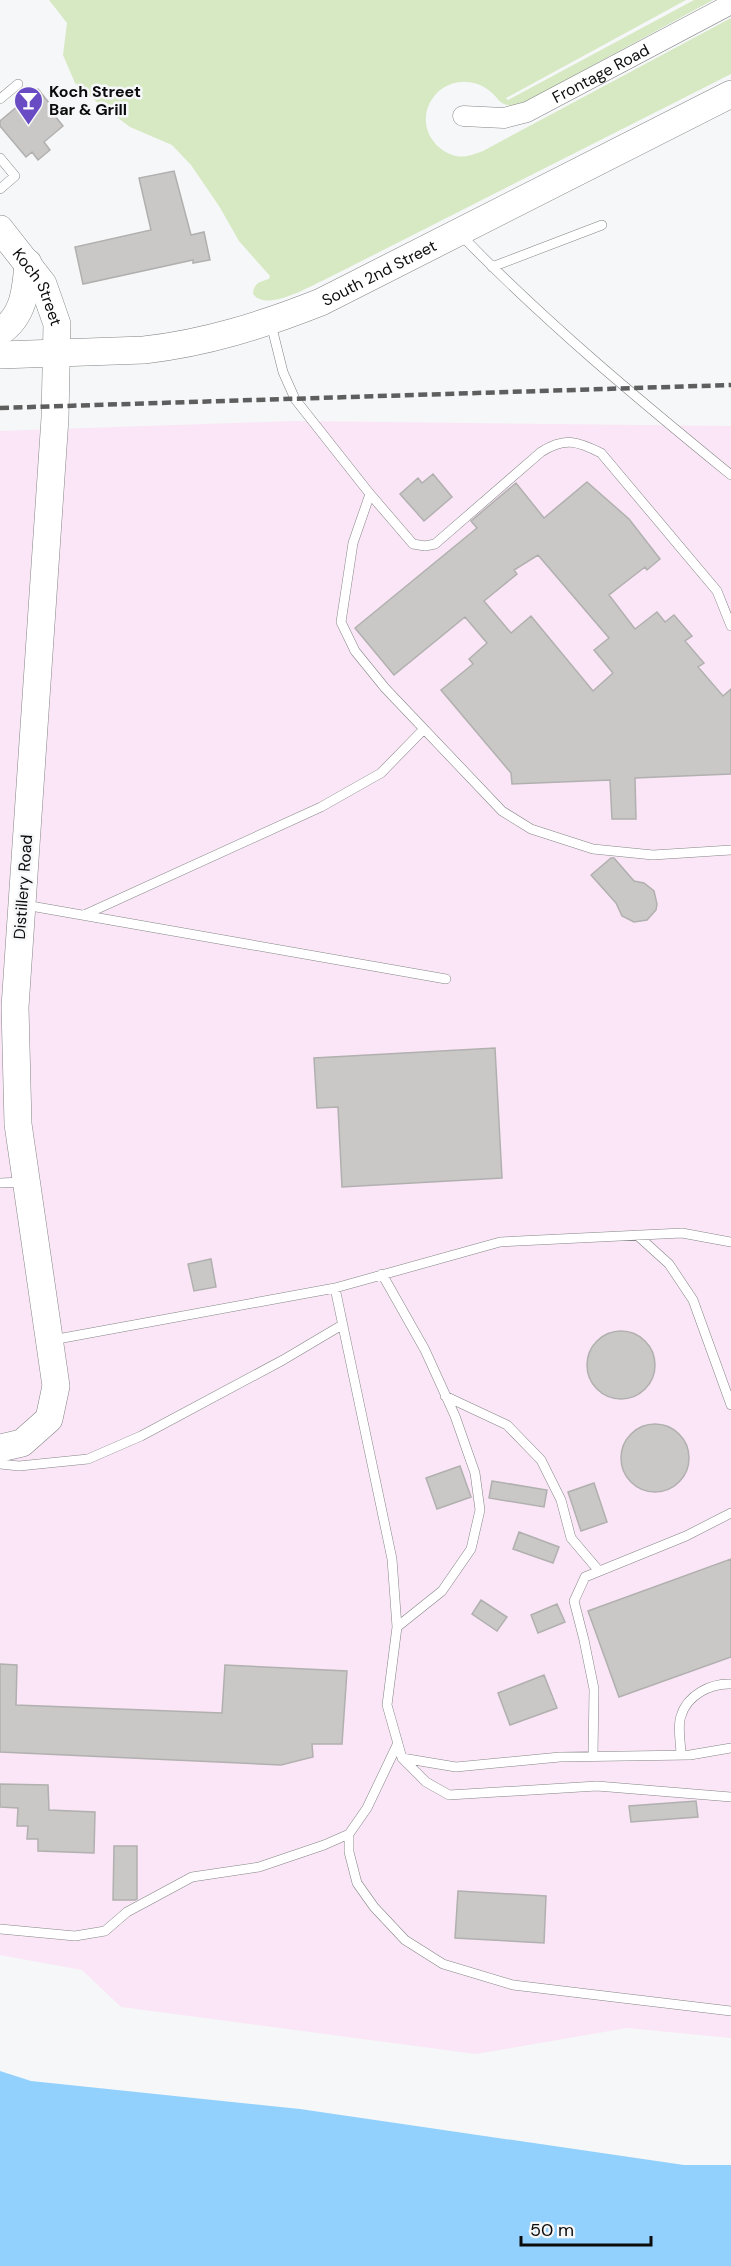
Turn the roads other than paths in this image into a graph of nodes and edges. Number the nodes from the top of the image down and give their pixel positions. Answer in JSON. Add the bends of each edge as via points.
{"nodes":[{"id":1,"x":731,"y":4,"type":"edge"},
{"id":2,"x":18,"y":84,"type":"dead end"},
{"id":3,"x":731,"y":94,"type":"edge"},
{"id":4,"x":0,"y":99,"type":"edge"},
{"id":5,"x":463,"y":116,"type":"dead end"},
{"id":6,"x":0,"y":158,"type":"edge"},
{"id":7,"x":0,"y":189,"type":"edge"},
{"id":8,"x":602,"y":225,"type":"dead end"},
{"id":9,"x":0,"y":229,"type":"edge"},
{"id":10,"x":459,"y":232,"type":"junction"},
{"id":11,"x":28,"y":263,"type":"junction"},
{"id":12,"x":492,"y":267,"type":"junction"},
{"id":13,"x":271,"y":321,"type":"junction"},
{"id":14,"x":0,"y":332,"type":"edge"},
{"id":15,"x":56,"y":353,"type":"junction"},
{"id":16,"x":0,"y":355,"type":"edge"},
{"id":17,"x":731,"y":475,"type":"edge"},
{"id":18,"x":370,"y":494,"type":"junction"},
{"id":19,"x":731,"y":626,"type":"edge"},
{"id":20,"x":424,"y":729,"type":"junction"},
{"id":21,"x":731,"y":850,"type":"edge"},
{"id":22,"x":22,"y":904,"type":"junction"},
{"id":23,"x":84,"y":915,"type":"junction"},
{"id":24,"x":446,"y":979,"type":"dead end"},
{"id":25,"x":13,"y":1183,"type":"edge"},
{"id":26,"x":637,"y":1235,"type":"junction"},
{"id":27,"x":731,"y":1242,"type":"edge"},
{"id":28,"x":382,"y":1274,"type":"junction"},
{"id":29,"x":334,"y":1288,"type":"junction"},
{"id":30,"x":342,"y":1324,"type":"junction"},
{"id":31,"x":49,"y":1341,"type":"junction"},
{"id":32,"x":446,"y":1396,"type":"junction"},
{"id":33,"x":731,"y":1405,"type":"edge"},
{"id":34,"x":0,"y":1448,"type":"edge"},
{"id":35,"x":0,"y":1464,"type":"edge"},
{"id":36,"x":731,"y":1513,"type":"edge"},
{"id":37,"x":599,"y":1570,"type":"junction"},
{"id":38,"x":397,"y":1627,"type":"junction"},
{"id":39,"x":731,"y":1684,"type":"edge"},
{"id":40,"x":398,"y":1743,"type":"junction"},
{"id":41,"x":731,"y":1749,"type":"edge"},
{"id":42,"x":681,"y":1755,"type":"junction"},
{"id":43,"x":592,"y":1756,"type":"junction"},
{"id":44,"x":402,"y":1758,"type":"junction"},
{"id":45,"x":731,"y":1797,"type":"edge"},
{"id":46,"x":349,"y":1834,"type":"junction"},
{"id":47,"x":0,"y":1929,"type":"edge"},
{"id":48,"x":731,"y":2012,"type":"edge"}],
"edges":[{"from":1,"to":5,"type":"street","name":"Frontage Road","via":[[527,112],[504,118]]},
{"from":2,"to":4,"type":"lane"},
{"from":3,"to":10,"type":"street","name":"South 2nd Street"},
{"from":6,"to":7,"type":"lane","via":[[15,176]]},
{"from":8,"to":12,"type":"lane"},
{"from":9,"to":11,"type":"street","name":"Koch Street"},
{"from":10,"to":12,"type":"lane"},
{"from":10,"to":13,"type":"street","name":"South 2nd Street","via":[[321,302]]},
{"from":11,"to":14,"type":"street","via":[[23,303]]},
{"from":11,"to":15,"type":"street","name":"Koch Street","via":[[52,305],[57,324]]},
{"from":12,"to":17,"type":"lane","via":[[639,399]]},
{"from":13,"to":15,"type":"street","name":"South 2nd Street","via":[[236,333],[167,347]]},
{"from":13,"to":18,"type":"lane","via":[[283,372],[295,399]]},
{"from":15,"to":16,"type":"street","name":"South 2nd Street"},
{"from":15,"to":22,"type":"street","name":"Distillery Road","via":[[55,418]]},
{"from":18,"to":19,"type":"lane","via":[[413,544],[435,544],[541,452],[565,442],[581,443],[601,453],[717,591]]},
{"from":18,"to":20,"type":"lane","via":[[353,543],[341,622],[355,651]]},
{"from":20,"to":21,"type":"lane","via":[[502,811],[531,829],[594,849],[653,855]]},
{"from":20,"to":23,"type":"lane","via":[[381,773],[321,807]]},
{"from":22,"to":23,"type":"lane"},
{"from":22,"to":25,"type":"street","name":"Distillery Road","via":[[15,1007],[18,1124]]},
{"from":23,"to":24,"type":"lane"},
{"from":25,"to":31,"type":"street","name":"Distillery Road"},
{"from":26,"to":27,"type":"lane","via":[[682,1233]]},
{"from":26,"to":28,"type":"lane","via":[[500,1242]]},
{"from":26,"to":33,"type":"lane","via":[[669,1264],[693,1300]]},
{"from":28,"to":29,"type":"lane"},
{"from":28,"to":32,"type":"lane"},
{"from":29,"to":30,"type":"lane"},
{"from":29,"to":31,"type":"lane"},
{"from":30,"to":35,"type":"lane","via":[[141,1436],[88,1459],[19,1466]]},
{"from":30,"to":38,"type":"lane","via":[[392,1559]]},
{"from":31,"to":34,"type":"street","name":"Distillery Road","via":[[57,1386],[49,1419],[22,1443]]},
{"from":32,"to":37,"type":"lane","via":[[507,1425],[541,1460],[561,1500],[572,1538]]},
{"from":32,"to":38,"type":"lane","via":[[474,1473],[480,1510],[471,1549],[442,1591]]},
{"from":36,"to":37,"type":"lane","via":[[686,1536]]},
{"from":37,"to":43,"type":"lane","via":[[585,1577],[574,1601],[594,1689]]},
{"from":38,"to":40,"type":"lane","via":[[387,1705]]},
{"from":39,"to":42,"type":"lane","via":[[722,1683],[696,1694],[680,1716]]},
{"from":40,"to":44,"type":"lane"},
{"from":40,"to":46,"type":"lane","via":[[367,1808]]},
{"from":41,"to":42,"type":"lane"},
{"from":42,"to":43,"type":"lane"},
{"from":43,"to":44,"type":"lane","via":[[456,1767]]},
{"from":44,"to":45,"type":"lane","via":[[426,1782],[449,1795],[597,1786]]},
{"from":46,"to":47,"type":"lane","via":[[259,1867],[192,1877],[127,1912],[105,1931],[75,1936]]},
{"from":46,"to":48,"type":"lane","via":[[357,1883],[374,1907],[405,1940],[444,1964],[513,1985]]}]}
